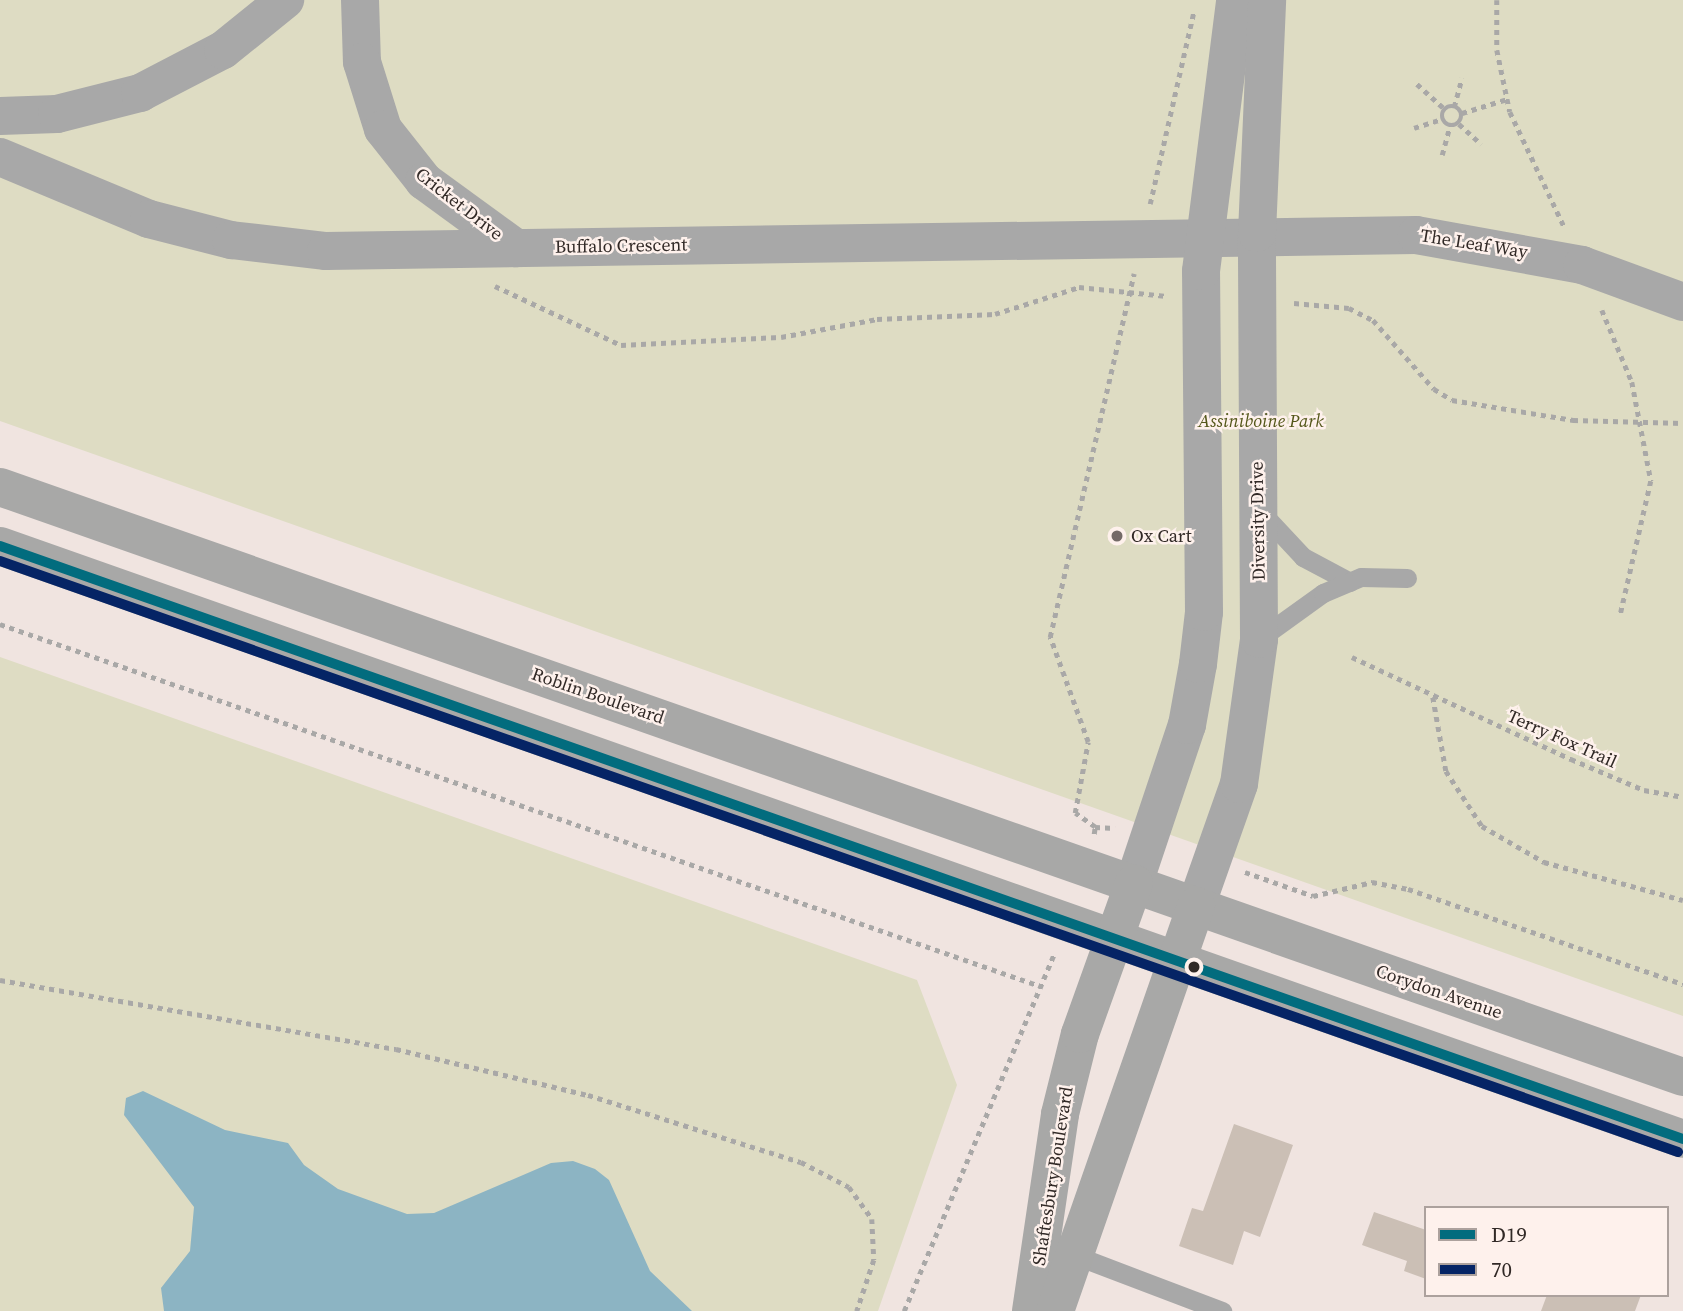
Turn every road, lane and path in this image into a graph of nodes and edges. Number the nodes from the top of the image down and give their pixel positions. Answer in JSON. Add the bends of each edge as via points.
{"nodes":[{"id":1,"x":285,"y":0,"type":"edge"},
{"id":2,"x":360,"y":0,"type":"edge"},
{"id":3,"x":1197,"y":0,"type":"edge"},
{"id":4,"x":1235,"y":0,"type":"edge"},
{"id":5,"x":1267,"y":0,"type":"edge"},
{"id":6,"x":1462,"y":78,"type":"dead end"},
{"id":7,"x":1417,"y":84,"type":"dead end"},
{"id":8,"x":1507,"y":99,"type":"dead end"},
{"id":9,"x":1454,"y":107,"type":"junction"},
{"id":10,"x":1445,"y":109,"type":"junction"},
{"id":11,"x":1462,"y":113,"type":"junction"},
{"id":12,"x":0,"y":116,"type":"edge"},
{"id":13,"x":1443,"y":120,"type":"junction"},
{"id":14,"x":1459,"y":124,"type":"junction"},
{"id":15,"x":1450,"y":126,"type":"junction"},
{"id":16,"x":1414,"y":128,"type":"dead end"},
{"id":17,"x":1481,"y":145,"type":"dead end"},
{"id":18,"x":1443,"y":155,"type":"dead end"},
{"id":19,"x":0,"y":157,"type":"edge"},
{"id":20,"x":1257,"y":233,"type":"junction"},
{"id":21,"x":1205,"y":236,"type":"junction"},
{"id":22,"x":1143,"y":237,"type":"junction"},
{"id":23,"x":516,"y":248,"type":"junction"},
{"id":24,"x":444,"y":249,"type":"junction"},
{"id":25,"x":1130,"y":291,"type":"junction"},
{"id":26,"x":1679,"y":295,"type":"edge"},
{"id":27,"x":1201,"y":301,"type":"junction"},
{"id":28,"x":1257,"y":301,"type":"junction"},
{"id":29,"x":1683,"y":423,"type":"edge"},
{"id":30,"x":0,"y":487,"type":"edge"},
{"id":31,"x":1257,"y":508,"type":"junction"},
{"id":32,"x":0,"y":545,"type":"edge"},
{"id":33,"x":1407,"y":578,"type":"dead end"},
{"id":34,"x":1350,"y":582,"type":"junction"},
{"id":35,"x":0,"y":624,"type":"edge"},
{"id":36,"x":1259,"y":639,"type":"junction"},
{"id":37,"x":1352,"y":657,"type":"dead end"},
{"id":38,"x":1432,"y":696,"type":"junction"},
{"id":39,"x":1683,"y":797,"type":"edge"},
{"id":40,"x":1090,"y":867,"type":"junction"},
{"id":41,"x":1134,"y":883,"type":"junction"},
{"id":42,"x":1313,"y":896,"type":"dead end"},
{"id":43,"x":1683,"y":900,"type":"edge"},
{"id":44,"x":1196,"y":906,"type":"junction"},
{"id":45,"x":1070,"y":922,"type":"junction"},
{"id":46,"x":1114,"y":938,"type":"junction"},
{"id":47,"x":1175,"y":960,"type":"junction"},
{"id":48,"x":0,"y":980,"type":"edge"},
{"id":49,"x":1683,"y":984,"type":"edge"},
{"id":50,"x":1040,"y":986,"type":"junction"},
{"id":51,"x":1683,"y":1077,"type":"edge"},
{"id":52,"x":1683,"y":1139,"type":"edge"},
{"id":53,"x":1041,"y":1245,"type":"junction"},
{"id":54,"x":1078,"y":1256,"type":"junction"},
{"id":55,"x":857,"y":1311,"type":"edge"},
{"id":56,"x":904,"y":1311,"type":"edge"},
{"id":57,"x":1031,"y":1311,"type":"edge"},
{"id":58,"x":1055,"y":1311,"type":"edge"},
{"id":59,"x":1222,"y":1311,"type":"edge"}],
"edges":[{"from":1,"to":12,"type":"street","via":[[223,50],[140,93],[57,114]]},
{"from":2,"to":23,"type":"street","name":"Cricket Drive","via":[[362,62],[383,129],[424,181]]},
{"from":3,"to":22,"type":"path"},
{"from":4,"to":21,"type":"street"},
{"from":5,"to":20,"type":"street","name":"Diversity Drive"},
{"from":6,"to":9,"type":"path"},
{"from":7,"to":10,"type":"path"},
{"from":8,"to":11,"type":"path"},
{"from":9,"to":10,"type":"path"},
{"from":9,"to":11,"type":"path"},
{"from":10,"to":13,"type":"path"},
{"from":11,"to":14,"type":"path"},
{"from":13,"to":15,"type":"path"},
{"from":13,"to":16,"type":"path"},
{"from":14,"to":15,"type":"path"},
{"from":14,"to":17,"type":"path"},
{"from":15,"to":18,"type":"path"},
{"from":19,"to":24,"type":"street","name":"Buffalo Crescent","via":[[149,219],[231,240],[326,251]]},
{"from":20,"to":21,"type":"street","name":"Buffalo Crescent"},
{"from":20,"to":26,"type":"street","name":"The Leaf Way","via":[[1459,239],[1583,265]]},
{"from":20,"to":28,"type":"street","name":"Diversity Drive"},
{"from":21,"to":22,"type":"street","name":"Buffalo Crescent"},
{"from":21,"to":27,"type":"street"},
{"from":22,"to":23,"type":"street","name":"Buffalo Crescent"},
{"from":22,"to":25,"type":"path"},
{"from":23,"to":24,"type":"street","name":"Buffalo Crescent"},
{"from":24,"to":25,"type":"path","via":[[513,299],[621,345],[995,314],[1079,287]]},
{"from":25,"to":27,"type":"path"},
{"from":25,"to":40,"type":"path","via":[[1050,637],[1088,742],[1075,813],[1095,827]]},
{"from":27,"to":41,"type":"street","via":[[1204,612],[1187,725]]},
{"from":28,"to":29,"type":"path","via":[[1349,309],[1373,320],[1434,389],[1452,400],[1573,420]]},
{"from":28,"to":31,"type":"street","name":"Diversity Drive"},
{"from":30,"to":40,"type":"main road","name":"Roblin Boulevard"},
{"from":31,"to":34,"type":"lane","via":[[1303,557]]},
{"from":31,"to":36,"type":"street","name":"Diversity Drive"},
{"from":32,"to":45,"type":"main road"},
{"from":33,"to":34,"type":"lane"},
{"from":34,"to":36,"type":"lane","via":[[1304,604]]},
{"from":35,"to":50,"type":"path"},
{"from":36,"to":44,"type":"street","name":"Diversity Drive","via":[[1240,784]]},
{"from":37,"to":38,"type":"path","name":"Terry Fox Trail"},
{"from":38,"to":39,"type":"path","name":"Terry Fox Trail","via":[[1644,790]]},
{"from":38,"to":43,"type":"path","via":[[1446,771],[1482,826],[1544,862]]},
{"from":40,"to":41,"type":"main road","name":"Roblin Boulevard"},
{"from":41,"to":44,"type":"main road","name":"Roblin Boulevard"},
{"from":41,"to":46,"type":"main road","name":"Shaftesbury Boulevard"},
{"from":42,"to":49,"type":"path","via":[[1372,882],[1408,889]]},
{"from":44,"to":47,"type":"main road","name":"Shaftesbury Boulevard"},
{"from":44,"to":51,"type":"main road","name":"Corydon Avenue"},
{"from":45,"to":46,"type":"main road"},
{"from":45,"to":50,"type":"path"},
{"from":46,"to":47,"type":"main road"},
{"from":46,"to":53,"type":"main road","name":"Shaftesbury Boulevard","via":[[1060,1114]]},
{"from":47,"to":52,"type":"main road"},
{"from":47,"to":54,"type":"main road","name":"Shaftesbury Boulevard"},
{"from":48,"to":55,"type":"path","via":[[396,1049],[588,1095],[801,1162],[849,1187],[872,1219],[874,1260]]},
{"from":50,"to":56,"type":"path"},
{"from":53,"to":54,"type":"lane"},
{"from":53,"to":57,"type":"main road","name":"Shaftesbury Boulevard"},
{"from":54,"to":58,"type":"main road","name":"Shaftesbury Boulevard"},
{"from":54,"to":59,"type":"lane"}]}
